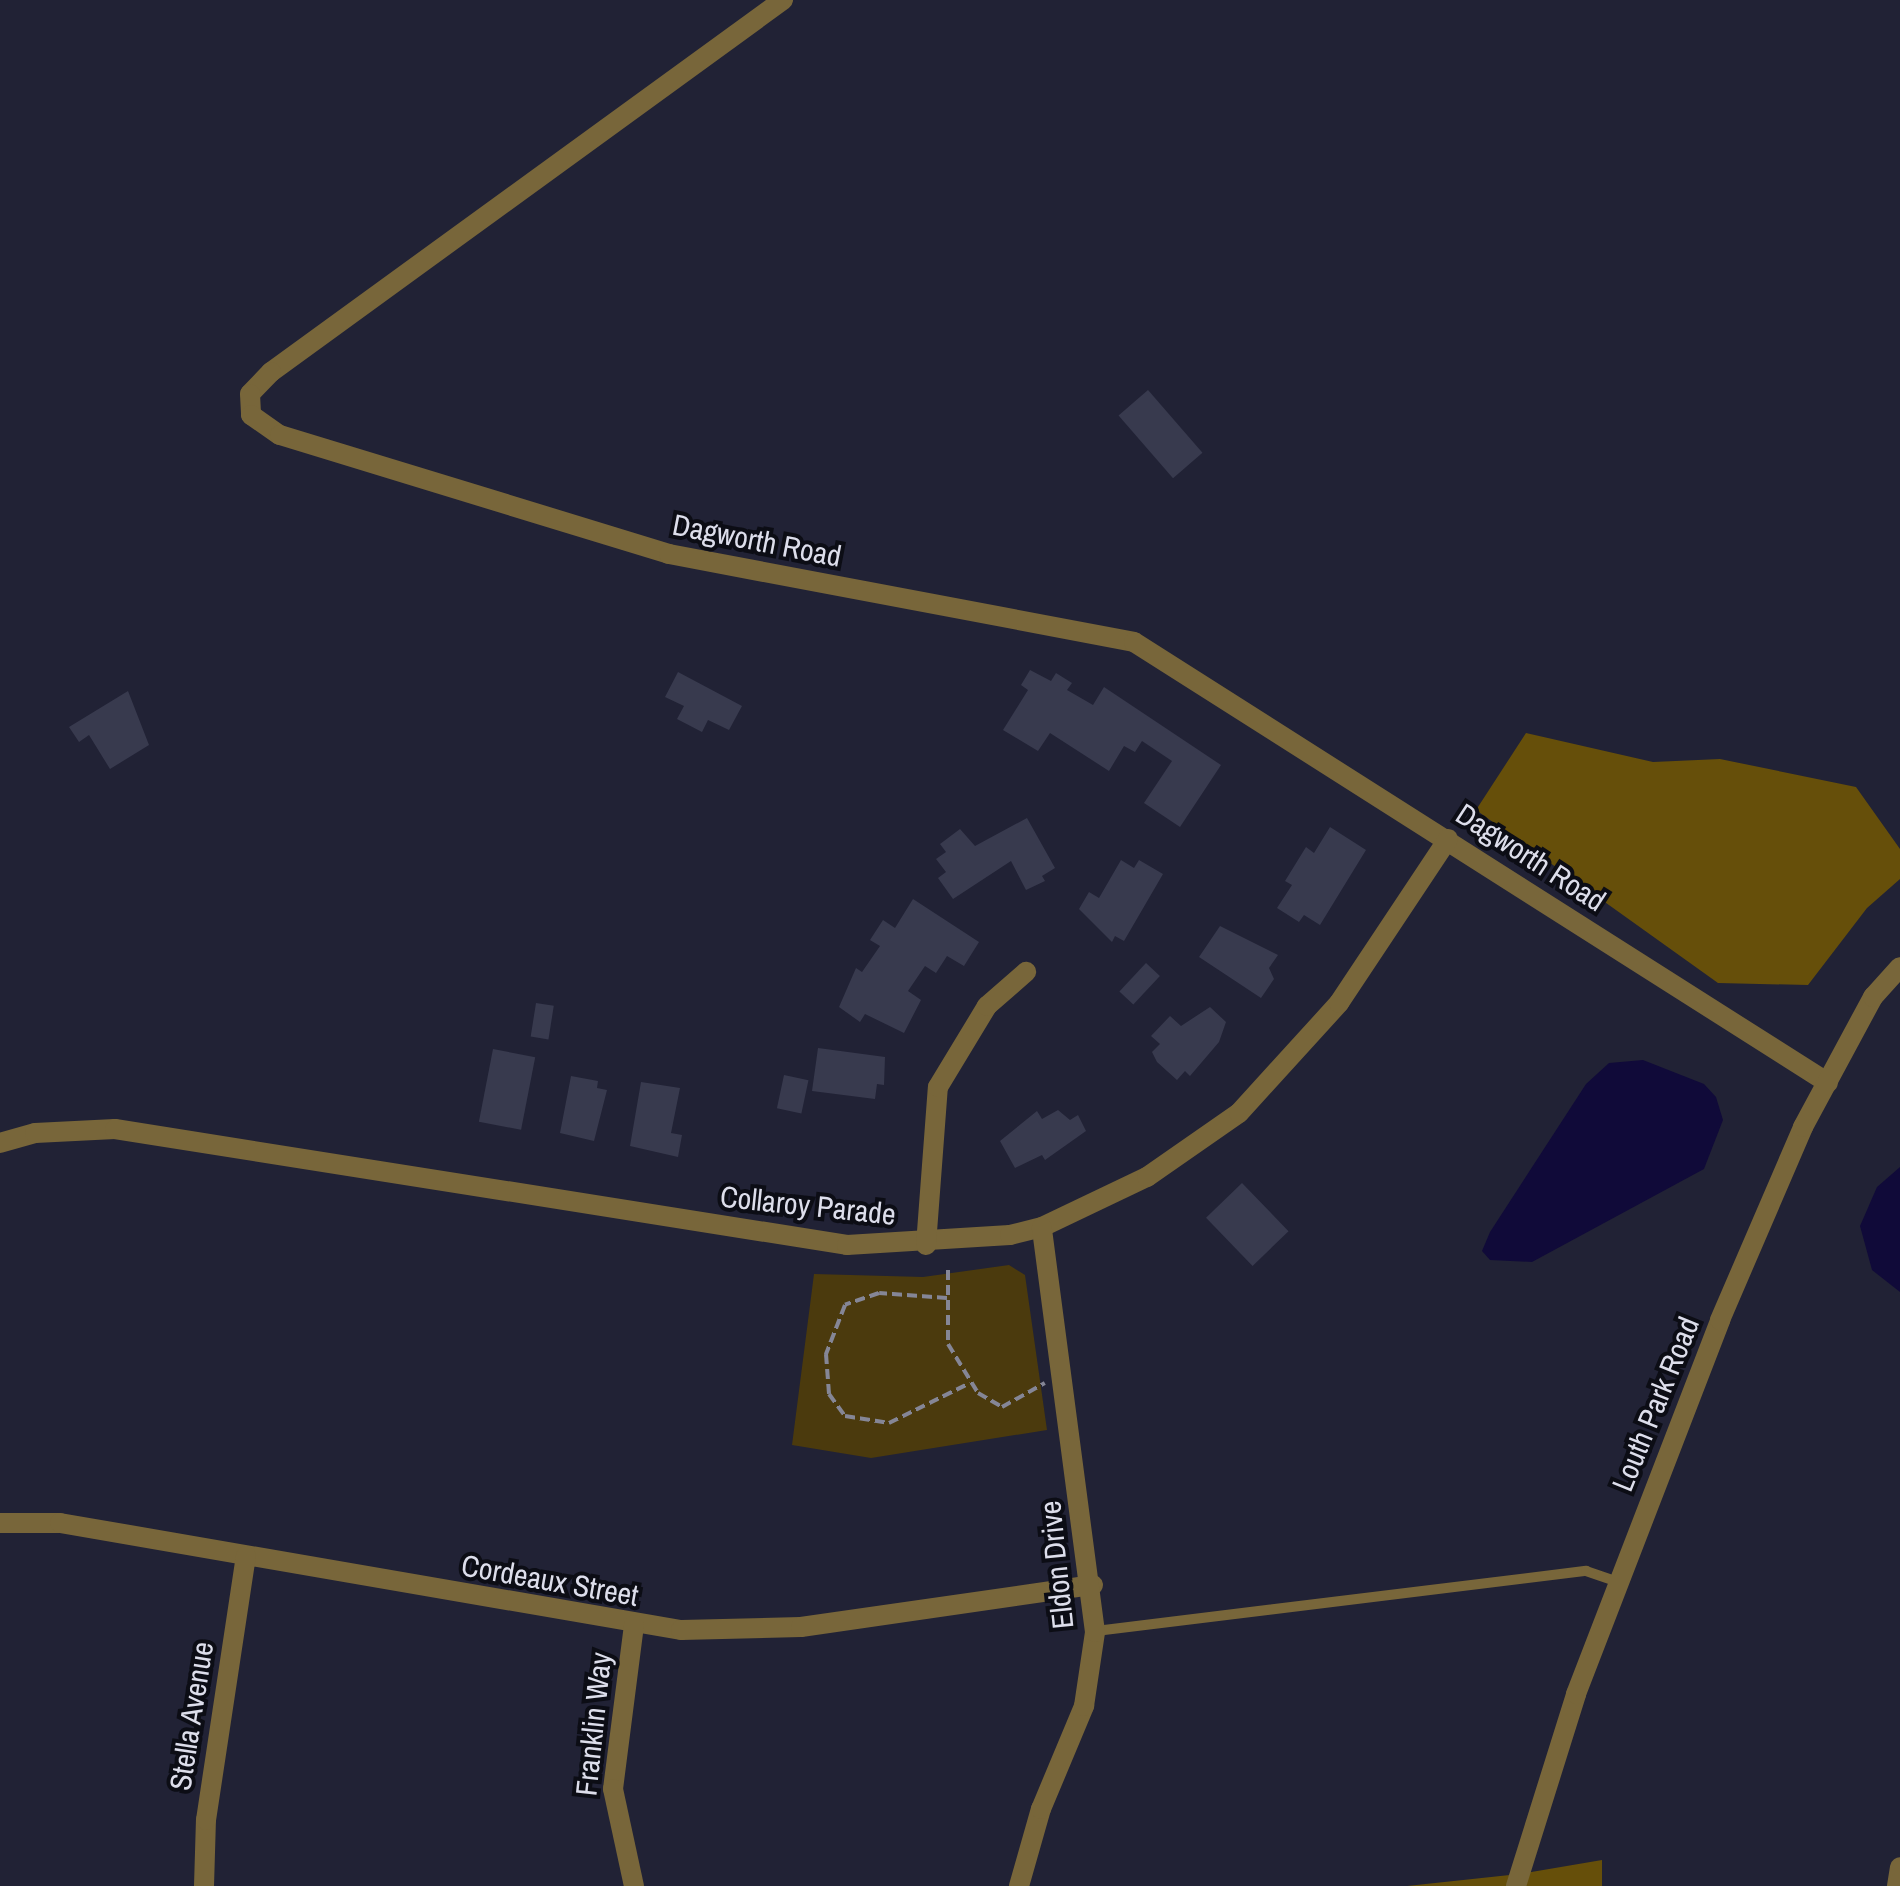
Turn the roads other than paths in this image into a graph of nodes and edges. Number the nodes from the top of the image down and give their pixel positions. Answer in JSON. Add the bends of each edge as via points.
{"nodes":[{"id":1,"x":783,"y":0,"type":"edge"},
{"id":2,"x":1448,"y":838,"type":"junction"},
{"id":3,"x":1900,"y":967,"type":"edge"},
{"id":4,"x":1026,"y":972,"type":"dead end"},
{"id":5,"x":1828,"y":1083,"type":"junction"},
{"id":6,"x":0,"y":1143,"type":"edge"},
{"id":7,"x":1042,"y":1227,"type":"junction"},
{"id":8,"x":926,"y":1245,"type":"junction"},
{"id":9,"x":0,"y":1523,"type":"edge"},
{"id":10,"x":246,"y":1556,"type":"junction"},
{"id":11,"x":1618,"y":1582,"type":"junction"},
{"id":12,"x":1093,"y":1585,"type":"junction"},
{"id":13,"x":634,"y":1626,"type":"junction"},
{"id":14,"x":1095,"y":1632,"type":"junction"},
{"id":15,"x":1900,"y":1868,"type":"edge"},
{"id":16,"x":204,"y":1886,"type":"edge"},
{"id":17,"x":634,"y":1886,"type":"edge"},
{"id":18,"x":1019,"y":1886,"type":"edge"},
{"id":19,"x":1516,"y":1886,"type":"edge"},
{"id":20,"x":1896,"y":1886,"type":"edge"}],
"edges":[{"from":1,"to":2,"type":"street","name":"Dagworth Road","via":[[271,372],[250,394],[257,423],[280,436],[669,554],[1134,642]]},
{"from":2,"to":5,"type":"street","name":"Dagworth Road"},
{"from":2,"to":7,"type":"street","name":"Collaroy Parade","via":[[1339,1003],[1253,1100],[1180,1158]]},
{"from":3,"to":5,"type":"street","name":"Louth Park Road","via":[[1873,997]]},
{"from":4,"to":8,"type":"street","via":[[987,1006],[938,1087]]},
{"from":5,"to":11,"type":"street","name":"Louth Park Road","via":[[1720,1320]]},
{"from":6,"to":8,"type":"street","name":"Collaroy Parade","via":[[35,1133],[115,1129],[808,1241]]},
{"from":7,"to":8,"type":"street","name":"Collaroy Parade"},
{"from":7,"to":12,"type":"street","name":"Eldon Drive"},
{"from":9,"to":10,"type":"street","name":"Cordeaux Street","via":[[60,1523]]},
{"from":10,"to":13,"type":"street","name":"Cordeaux Street"},
{"from":10,"to":16,"type":"street","name":"Stella Avenue","via":[[206,1820]]},
{"from":11,"to":14,"type":"lane","via":[[1586,1571]]},
{"from":11,"to":19,"type":"street","name":"Louth Park Road"},
{"from":12,"to":13,"type":"street","name":"Cordeaux Street","via":[[801,1627]]},
{"from":12,"to":14,"type":"street","name":"Eldon Drive"},
{"from":13,"to":17,"type":"street","name":"Franklin Way","via":[[612,1788]]},
{"from":14,"to":18,"type":"street","name":"Eldon Drive","via":[[1084,1706],[1041,1809]]},
{"from":15,"to":20,"type":"street"}]}
